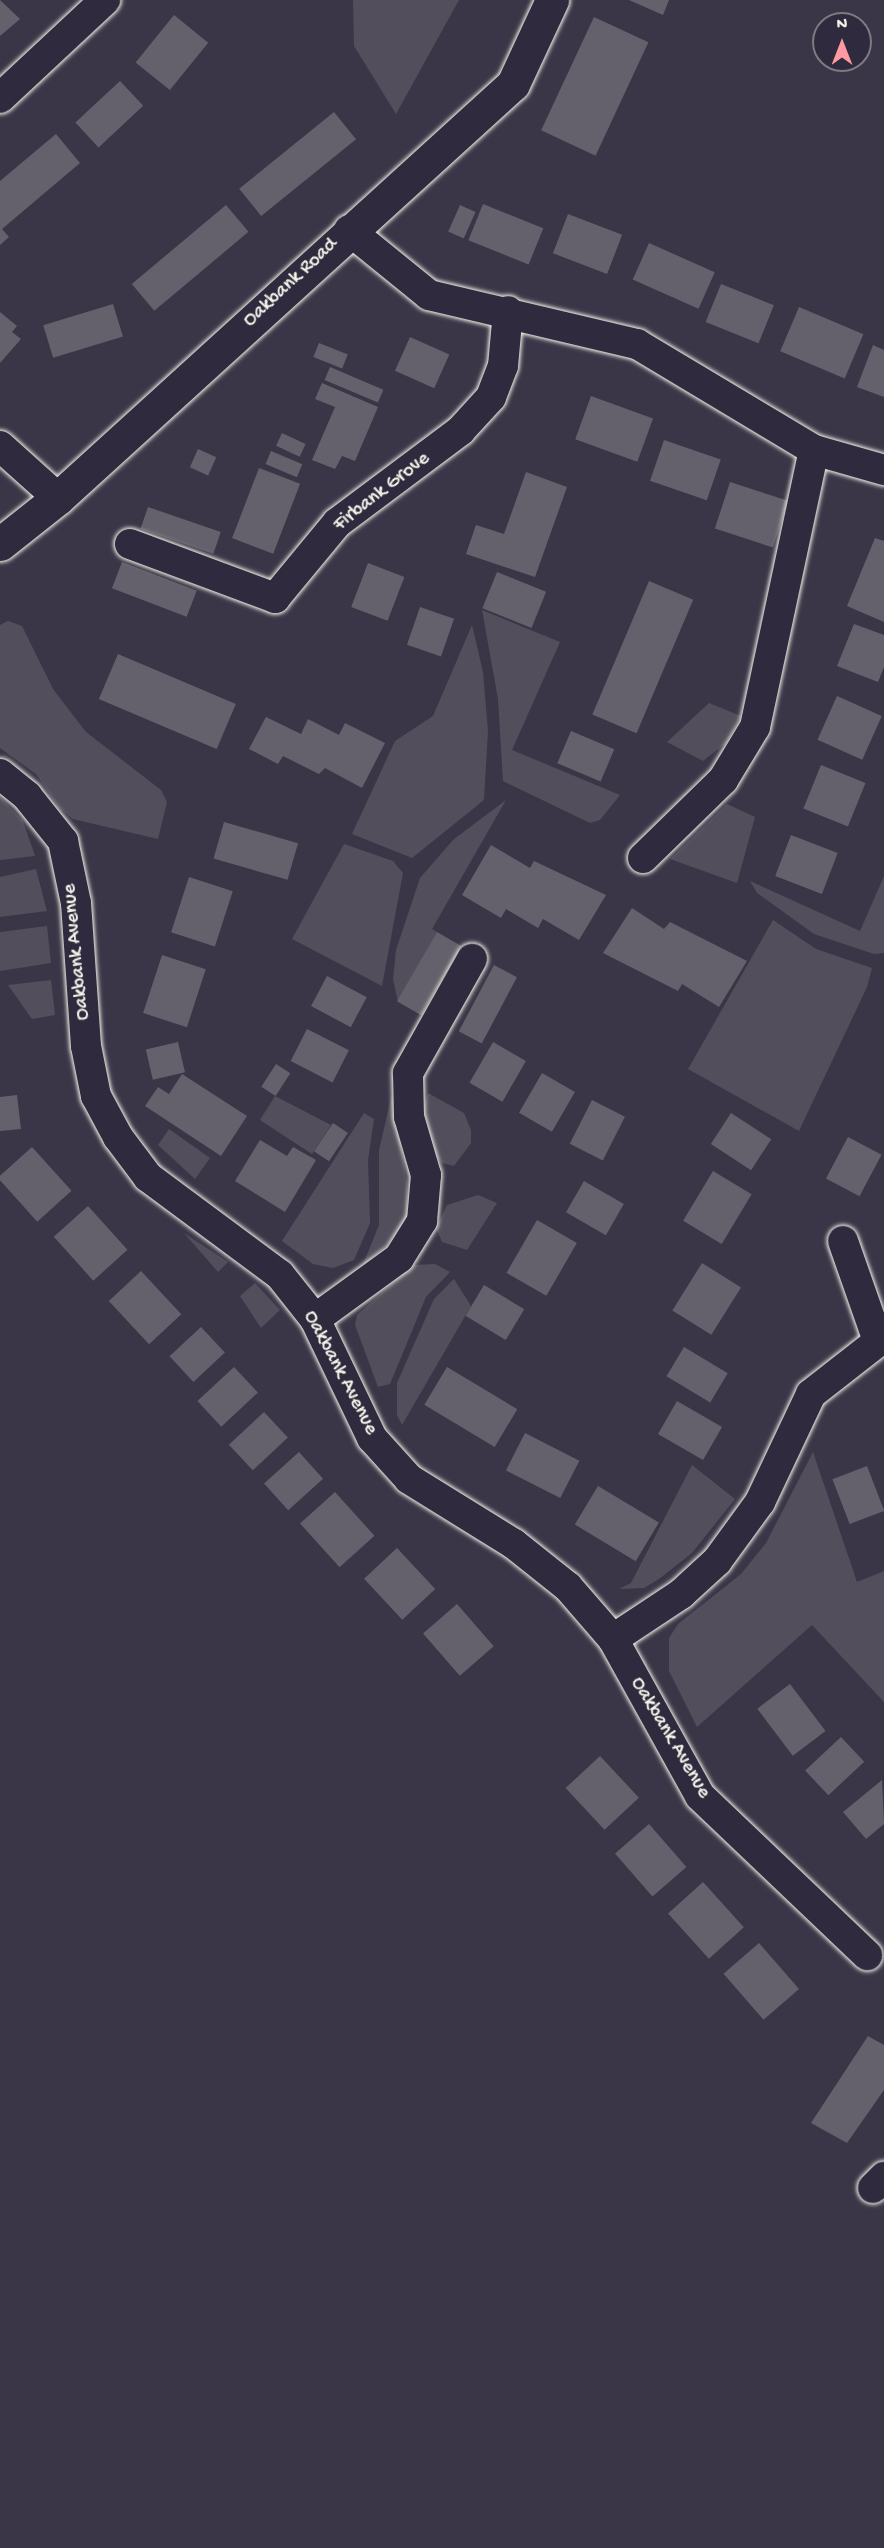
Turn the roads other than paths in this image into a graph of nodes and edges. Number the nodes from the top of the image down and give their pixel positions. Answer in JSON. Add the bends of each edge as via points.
{"nodes":[{"id":1,"x":105,"y":0,"type":"edge"},
{"id":2,"x":552,"y":0,"type":"edge"},
{"id":3,"x":0,"y":98,"type":"edge"},
{"id":4,"x":349,"y":230,"type":"junction"},
{"id":5,"x":508,"y":311,"type":"junction"},
{"id":6,"x":0,"y":446,"type":"edge"},
{"id":7,"x":814,"y":450,"type":"junction"},
{"id":8,"x":884,"y":470,"type":"edge"},
{"id":9,"x":58,"y":498,"type":"junction"},
{"id":10,"x":0,"y":544,"type":"edge"},
{"id":11,"x":130,"y":544,"type":"dead end"},
{"id":12,"x":0,"y":774,"type":"edge"},
{"id":13,"x":643,"y":858,"type":"dead end"},
{"id":14,"x":472,"y":959,"type":"dead end"},
{"id":15,"x":843,"y":1241,"type":"dead end"},
{"id":16,"x":315,"y":1319,"type":"junction"},
{"id":17,"x":880,"y":1337,"type":"edge"},
{"id":18,"x":613,"y":1639,"type":"junction"},
{"id":19,"x":867,"y":1955,"type":"dead end"}],
"edges":[{"from":1,"to":3,"type":"street"},
{"from":2,"to":4,"type":"street","name":"Oakbank Road","via":[[513,84]]},
{"from":4,"to":5,"type":"street","via":[[429,295]]},
{"from":4,"to":9,"type":"street","name":"Oakbank Road"},
{"from":5,"to":7,"type":"street","via":[[637,344]]},
{"from":5,"to":11,"type":"street","name":"Firbank Grove","via":[[503,366],[491,397],[460,431],[337,524],[275,598]]},
{"from":6,"to":9,"type":"street"},
{"from":7,"to":8,"type":"street"},
{"from":7,"to":13,"type":"street","via":[[755,727],[723,780]]},
{"from":9,"to":10,"type":"street","name":"Oakbank Road"},
{"from":12,"to":16,"type":"street","name":"Oakbank Avenue","via":[[27,796],[63,841],[76,903],[88,1056],[96,1096],[118,1137],[148,1177],[280,1275]]},
{"from":14,"to":16,"type":"street","via":[[408,1073],[409,1117],[426,1175],[422,1221],[399,1258]]},
{"from":15,"to":17,"type":"street"},
{"from":16,"to":18,"type":"street","name":"Oakbank Avenue","via":[[372,1438],[409,1479],[514,1544],[568,1587]]},
{"from":17,"to":18,"type":"street","via":[[811,1394],[760,1502],[717,1561],[681,1594]]},
{"from":18,"to":19,"type":"street","name":"Oakbank Avenue","via":[[700,1796]]}]}
